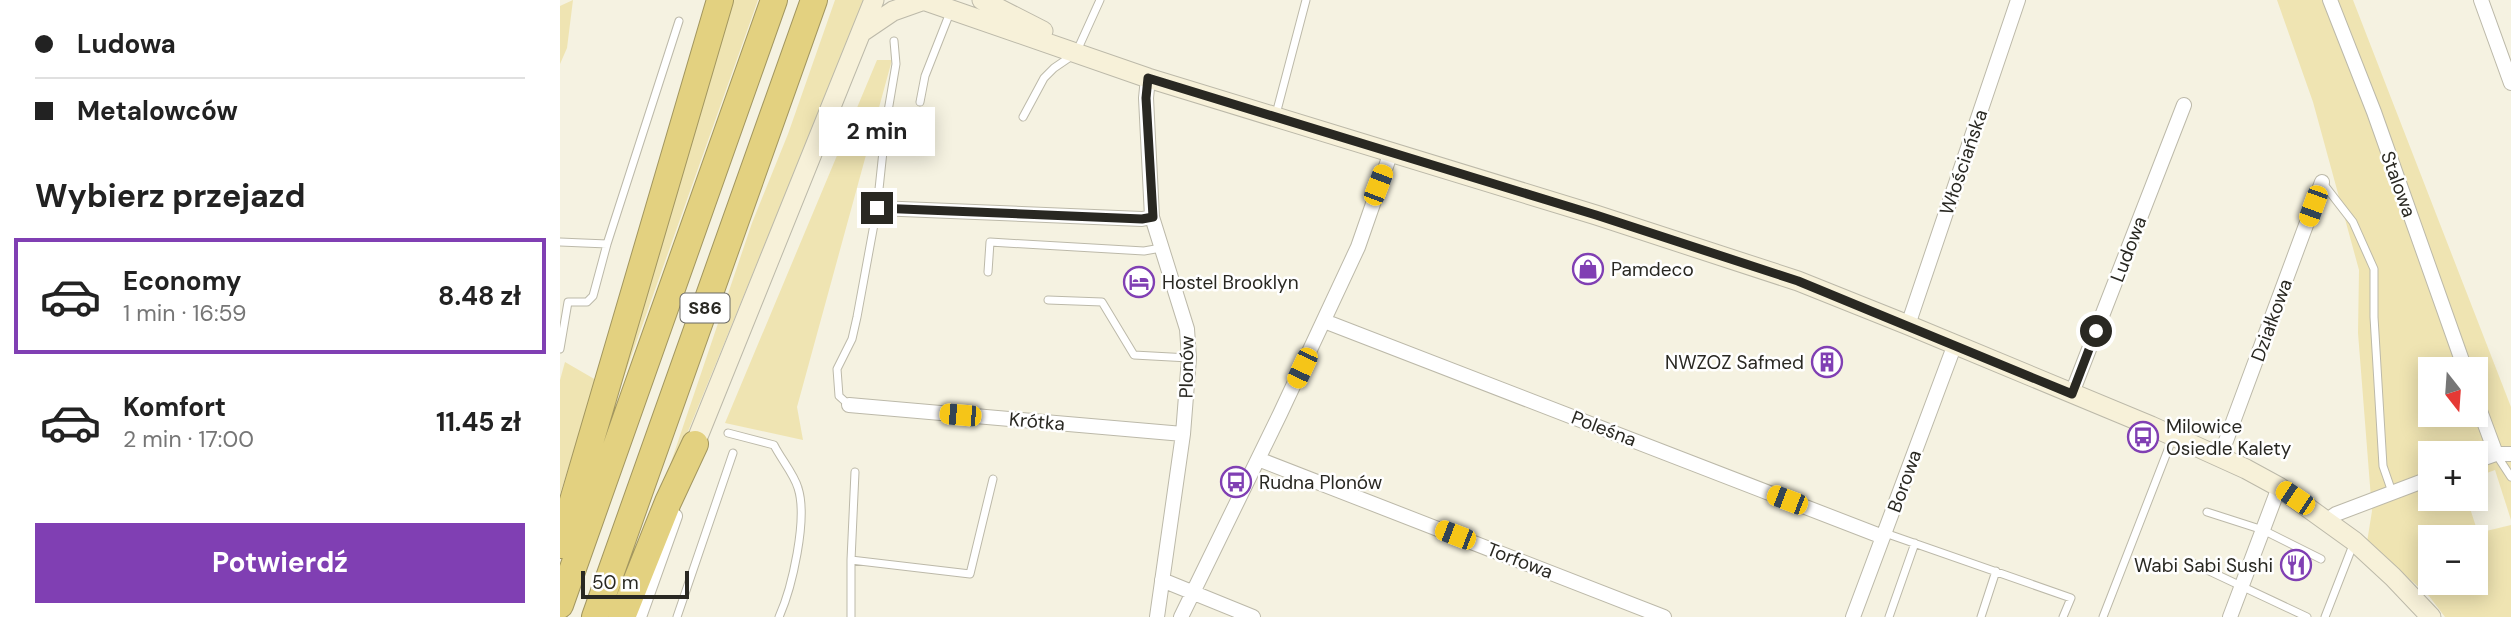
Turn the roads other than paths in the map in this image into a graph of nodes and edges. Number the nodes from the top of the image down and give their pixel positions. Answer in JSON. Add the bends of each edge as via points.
{"nodes":[{"id":1,"x":720,"y":0,"type":"edge"},
{"id":2,"x":774,"y":0,"type":"edge"},
{"id":3,"x":814,"y":0,"type":"edge"},
{"id":4,"x":874,"y":0,"type":"edge"},
{"id":5,"x":923,"y":0,"type":"edge"},
{"id":6,"x":982,"y":0,"type":"edge"},
{"id":7,"x":1100,"y":0,"type":"edge"},
{"id":8,"x":1306,"y":0,"type":"edge"},
{"id":9,"x":2018,"y":0,"type":"edge"},
{"id":10,"x":2330,"y":0,"type":"edge"},
{"id":11,"x":2482,"y":0,"type":"edge"},
{"id":12,"x":951,"y":10,"type":"junction"},
{"id":13,"x":679,"y":21,"type":"dead end"},
{"id":14,"x":861,"y":33,"type":"junction"},
{"id":15,"x":894,"y":41,"type":"dead end"},
{"id":16,"x":1076,"y":53,"type":"junction"},
{"id":17,"x":1148,"y":78,"type":"junction"},
{"id":18,"x":2511,"y":83,"type":"edge"},
{"id":19,"x":920,"y":102,"type":"dead end"},
{"id":20,"x":2184,"y":105,"type":"dead end"},
{"id":21,"x":1023,"y":117,"type":"dead end"},
{"id":22,"x":1275,"y":118,"type":"junction"},
{"id":23,"x":1391,"y":152,"type":"junction"},
{"id":24,"x":2322,"y":183,"type":"joint"},
{"id":25,"x":877,"y":208,"type":"junction"},
{"id":26,"x":1153,"y":217,"type":"junction"},
{"id":27,"x":560,"y":242,"type":"edge"},
{"id":28,"x":607,"y":244,"type":"junction"},
{"id":29,"x":1162,"y":247,"type":"junction"},
{"id":30,"x":988,"y":272,"type":"dead end"},
{"id":31,"x":1048,"y":300,"type":"dead end"},
{"id":32,"x":1324,"y":321,"type":"junction"},
{"id":33,"x":1908,"y":325,"type":"junction"},
{"id":34,"x":1955,"y":344,"type":"junction"},
{"id":35,"x":560,"y":349,"type":"edge"},
{"id":36,"x":2461,"y":357,"type":"edge"},
{"id":37,"x":1189,"y":358,"type":"junction"},
{"id":38,"x":2072,"y":394,"type":"junction"},
{"id":39,"x":849,"y":405,"type":"joint"},
{"id":40,"x":2486,"y":427,"type":"edge"},
{"id":41,"x":728,"y":433,"type":"dead end"},
{"id":42,"x":1183,"y":434,"type":"junction"},
{"id":43,"x":2174,"y":436,"type":"junction"},
{"id":44,"x":695,"y":444,"type":"junction"},
{"id":45,"x":733,"y":453,"type":"dead end"},
{"id":46,"x":2496,"y":454,"type":"junction"},
{"id":47,"x":2511,"y":454,"type":"edge"},
{"id":48,"x":2220,"y":457,"type":"junction"},
{"id":49,"x":2488,"y":457,"type":"edge"},
{"id":50,"x":1258,"y":459,"type":"junction"},
{"id":51,"x":855,"y":472,"type":"dead end"},
{"id":52,"x":2511,"y":477,"type":"edge"},
{"id":53,"x":993,"y":479,"type":"dead end"},
{"id":54,"x":2418,"y":483,"type":"edge"},
{"id":55,"x":2279,"y":488,"type":"junction"},
{"id":56,"x":2393,"y":493,"type":"junction"},
{"id":57,"x":2207,"y":512,"type":"dead end"},
{"id":58,"x":2327,"y":520,"type":"junction"},
{"id":59,"x":2263,"y":530,"type":"junction"},
{"id":60,"x":1884,"y":535,"type":"junction"},
{"id":61,"x":2354,"y":541,"type":"junction"},
{"id":62,"x":1915,"y":543,"type":"junction"},
{"id":63,"x":560,"y":545,"type":"edge"},
{"id":64,"x":2320,"y":559,"type":"dead end"},
{"id":65,"x":851,"y":560,"type":"junction"},
{"id":66,"x":2188,"y":561,"type":"dead end"},
{"id":67,"x":1996,"y":571,"type":"junction"},
{"id":68,"x":1161,"y":579,"type":"junction"},
{"id":69,"x":2242,"y":586,"type":"junction"},
{"id":70,"x":1193,"y":593,"type":"junction"},
{"id":71,"x":560,"y":605,"type":"edge"},
{"id":72,"x":596,"y":617,"type":"edge"},
{"id":73,"x":622,"y":617,"type":"edge"},
{"id":74,"x":639,"y":617,"type":"edge"},
{"id":75,"x":677,"y":617,"type":"edge"},
{"id":76,"x":779,"y":617,"type":"edge"},
{"id":77,"x":851,"y":617,"type":"edge"},
{"id":78,"x":1157,"y":617,"type":"edge"},
{"id":79,"x":1181,"y":617,"type":"edge"},
{"id":80,"x":1253,"y":617,"type":"edge"},
{"id":81,"x":1664,"y":617,"type":"edge"},
{"id":82,"x":1853,"y":617,"type":"edge"},
{"id":83,"x":1889,"y":617,"type":"edge"},
{"id":84,"x":1981,"y":617,"type":"edge"},
{"id":85,"x":2063,"y":617,"type":"edge"},
{"id":86,"x":2103,"y":617,"type":"edge"},
{"id":87,"x":2230,"y":617,"type":"edge"},
{"id":88,"x":2307,"y":617,"type":"edge"},
{"id":89,"x":2325,"y":617,"type":"edge"},
{"id":90,"x":2431,"y":617,"type":"edge"}],
"edges":[{"from":1,"to":63,"type":"highway"},
{"from":2,"to":71,"type":"highway","number":"S86"},
{"from":3,"to":72,"type":"highway","number":"S86"},
{"from":4,"to":14,"type":"street"},
{"from":5,"to":12,"type":"street"},
{"from":5,"to":14,"type":"street","via":[[892,11]]},
{"from":6,"to":16,"type":"street"},
{"from":7,"to":16,"type":"lane"},
{"from":8,"to":22,"type":"lane"},
{"from":9,"to":33,"type":"street","name":"Włościańska"},
{"from":10,"to":36,"type":"street","name":"Stalowa"},
{"from":11,"to":18,"type":"street"},
{"from":12,"to":16,"type":"street"},
{"from":12,"to":19,"type":"lane","via":[[925,76]]},
{"from":13,"to":28,"type":"lane"},
{"from":14,"to":44,"type":"street"},
{"from":15,"to":25,"type":"lane","via":[[896,64]]},
{"from":16,"to":17,"type":"street"},
{"from":16,"to":21,"type":"lane","via":[[1044,78]]},
{"from":17,"to":22,"type":"street"},
{"from":17,"to":26,"type":"street","name":"Plonów"},
{"from":20,"to":38,"type":"street","name":"Ludowa"},
{"from":22,"to":23,"type":"street"},
{"from":23,"to":32,"type":"street","via":[[1358,247]]},
{"from":23,"to":33,"type":"street","via":[[1798,281]]},
{"from":24,"to":48,"type":"street","name":"Działkowa"},
{"from":24,"to":56,"type":"lane","via":[[2353,222],[2374,269],[2383,466]]},
{"from":25,"to":26,"type":"street"},
{"from":25,"to":39,"type":"lane","via":[[852,339],[837,369],[839,396]]},
{"from":26,"to":29,"type":"street","name":"Plonów"},
{"from":27,"to":28,"type":"lane"},
{"from":28,"to":35,"type":"lane","via":[[593,296],[587,302],[568,302]]},
{"from":29,"to":30,"type":"lane","via":[[1144,251],[989,242]]},
{"from":29,"to":37,"type":"street","name":"Plonów","via":[[1187,329]]},
{"from":31,"to":37,"type":"lane","via":[[1102,302],[1134,355]]},
{"from":32,"to":50,"type":"street"},
{"from":32,"to":60,"type":"street","name":"Poleśna"},
{"from":33,"to":34,"type":"street"},
{"from":34,"to":38,"type":"street"},
{"from":34,"to":60,"type":"street","name":"Borowa"},
{"from":37,"to":42,"type":"street","name":"Plonów"},
{"from":38,"to":43,"type":"street"},
{"from":39,"to":42,"type":"street","name":"Krótka"},
{"from":40,"to":46,"type":"street"},
{"from":41,"to":76,"type":"lane","via":[[774,445],[799,488],[796,556],[789,595]]},
{"from":42,"to":68,"type":"street","name":"Plonów"},
{"from":43,"to":48,"type":"street"},
{"from":43,"to":86,"type":"lane"},
{"from":44,"to":73,"type":"highway"},
{"from":44,"to":74,"type":"street"},
{"from":45,"to":75,"type":"lane"},
{"from":46,"to":47,"type":"street"},
{"from":46,"to":49,"type":"street"},
{"from":46,"to":52,"type":"lane"},
{"from":48,"to":55,"type":"street"},
{"from":50,"to":70,"type":"street"},
{"from":50,"to":81,"type":"street","name":"Torfowa"},
{"from":51,"to":65,"type":"lane"},
{"from":53,"to":65,"type":"lane","via":[[970,573]]},
{"from":54,"to":56,"type":"street"},
{"from":55,"to":58,"type":"street"},
{"from":55,"to":59,"type":"street"},
{"from":56,"to":58,"type":"street"},
{"from":57,"to":59,"type":"lane"},
{"from":58,"to":61,"type":"street"},
{"from":59,"to":64,"type":"lane"},
{"from":59,"to":69,"type":"street"},
{"from":60,"to":62,"type":"lane"},
{"from":60,"to":82,"type":"street","name":"Borowa"},
{"from":61,"to":89,"type":"lane"},
{"from":61,"to":90,"type":"street"},
{"from":62,"to":67,"type":"lane"},
{"from":62,"to":83,"type":"lane"},
{"from":65,"to":77,"type":"lane"},
{"from":66,"to":69,"type":"lane"},
{"from":67,"to":84,"type":"lane"},
{"from":67,"to":85,"type":"lane","via":[[2071,598]]},
{"from":68,"to":70,"type":"street"},
{"from":68,"to":78,"type":"street","name":"Plonów"},
{"from":69,"to":87,"type":"street"},
{"from":69,"to":88,"type":"lane"},
{"from":70,"to":79,"type":"street"},
{"from":70,"to":80,"type":"street"}]}
